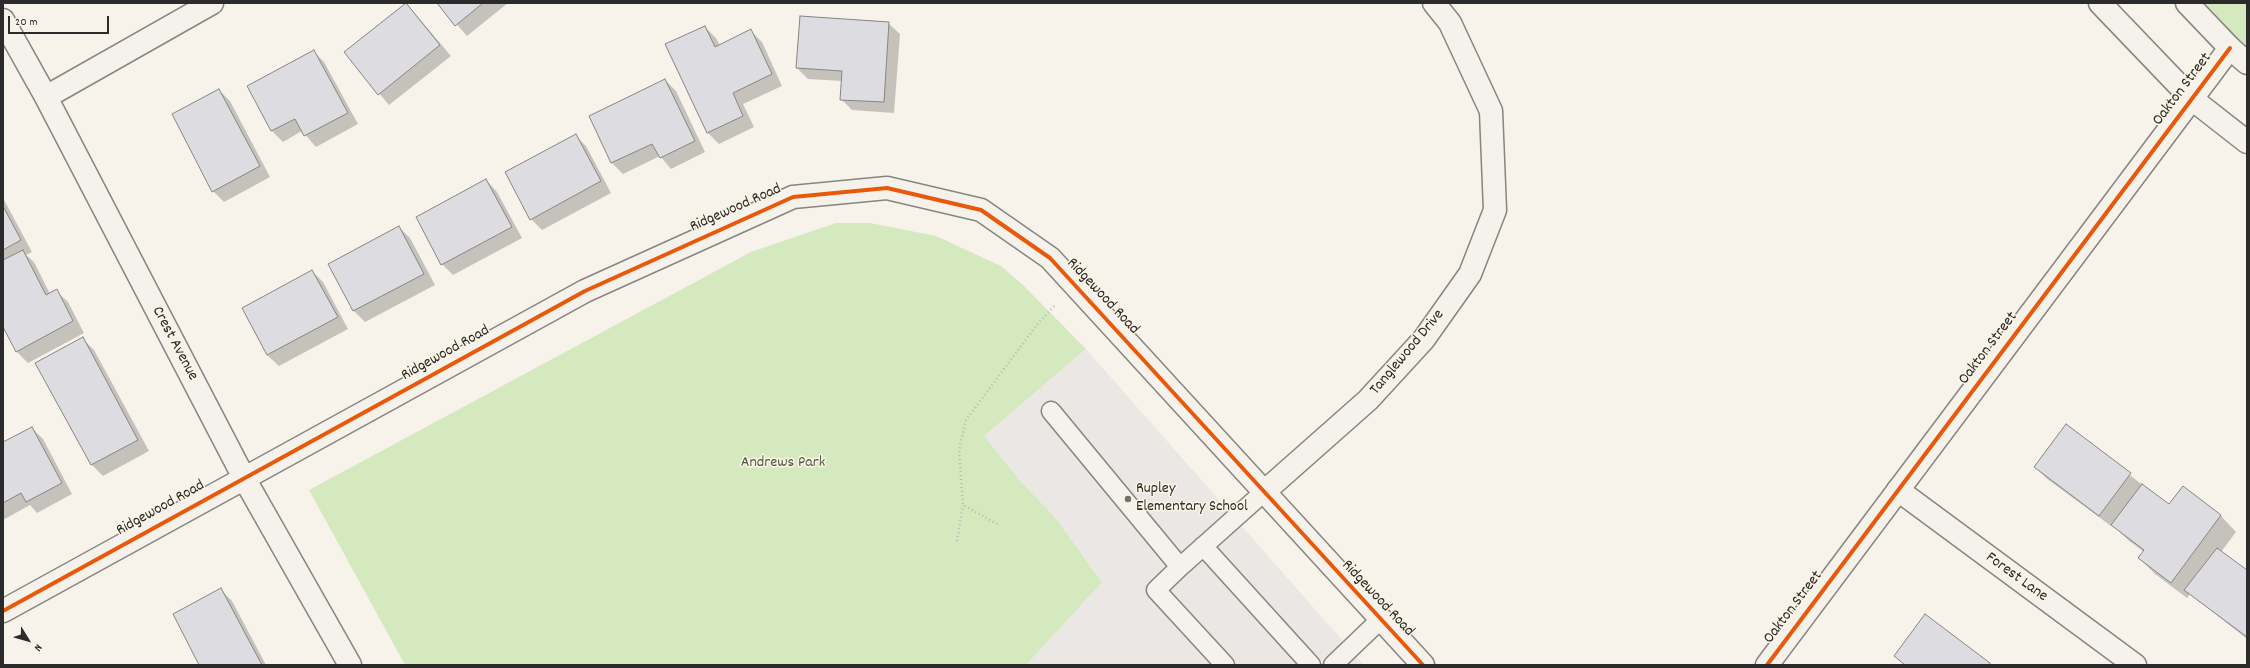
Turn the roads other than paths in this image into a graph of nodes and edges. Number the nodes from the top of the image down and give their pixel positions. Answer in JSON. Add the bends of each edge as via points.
{"nodes":[{"id":1,"x":212,"y":3,"type":"edge"},
{"id":2,"x":1434,"y":3,"type":"edge"},
{"id":3,"x":2100,"y":3,"type":"edge"},
{"id":4,"x":2187,"y":3,"type":"edge"},
{"id":5,"x":3,"y":20,"type":"edge"},
{"id":6,"x":2230,"y":48,"type":"junction"},
{"id":7,"x":2247,"y":63,"type":"edge"},
{"id":8,"x":46,"y":97,"type":"junction"},
{"id":9,"x":2192,"y":99,"type":"junction"},
{"id":10,"x":2247,"y":142,"type":"edge"},
{"id":11,"x":1051,"y":411,"type":"dead end"},
{"id":12,"x":244,"y":478,"type":"junction"},
{"id":13,"x":1898,"y":490,"type":"junction"},
{"id":14,"x":1264,"y":492,"type":"junction"},
{"id":15,"x":1203,"y":546,"type":"junction"},
{"id":16,"x":1180,"y":567,"type":"junction"},
{"id":17,"x":3,"y":610,"type":"edge"},
{"id":18,"x":1380,"y":620,"type":"junction"},
{"id":19,"x":350,"y":665,"type":"edge"},
{"id":20,"x":1225,"y":665,"type":"edge"},
{"id":21,"x":1311,"y":665,"type":"edge"},
{"id":22,"x":1333,"y":665,"type":"edge"},
{"id":23,"x":1423,"y":665,"type":"edge"},
{"id":24,"x":1767,"y":665,"type":"edge"},
{"id":25,"x":2135,"y":665,"type":"edge"}],
"edges":[{"from":1,"to":8,"type":"street"},
{"from":2,"to":14,"type":"street","name":"Tanglewood Drive","via":[[1450,23],[1491,111],[1495,210],[1470,274],[1424,339],[1368,400]]},
{"from":3,"to":9,"type":"street"},
{"from":4,"to":6,"type":"street"},
{"from":5,"to":8,"type":"street","name":"Crest Avenue"},
{"from":6,"to":7,"type":"street"},
{"from":6,"to":9,"type":"street","name":"Oakton Street"},
{"from":8,"to":12,"type":"street","name":"Crest Avenue"},
{"from":9,"to":10,"type":"street"},
{"from":9,"to":13,"type":"street","name":"Oakton Street"},
{"from":11,"to":16,"type":"lane"},
{"from":12,"to":14,"type":"street","name":"Ridgewood Road","via":[[585,291],[793,197],[887,188],[981,210],[1050,258]]},
{"from":12,"to":17,"type":"street","name":"Ridgewood Road"},
{"from":12,"to":19,"type":"street","name":"Crest Avenue"},
{"from":13,"to":24,"type":"street","name":"Oakton Street"},
{"from":13,"to":25,"type":"street","name":"Forest Lane"},
{"from":14,"to":15,"type":"lane"},
{"from":14,"to":18,"type":"street","name":"Ridgewood Road"},
{"from":15,"to":16,"type":"lane"},
{"from":15,"to":21,"type":"lane"},
{"from":16,"to":20,"type":"lane","via":[[1156,590]]},
{"from":18,"to":22,"type":"lane"},
{"from":18,"to":23,"type":"street","name":"Ridgewood Road"}]}
